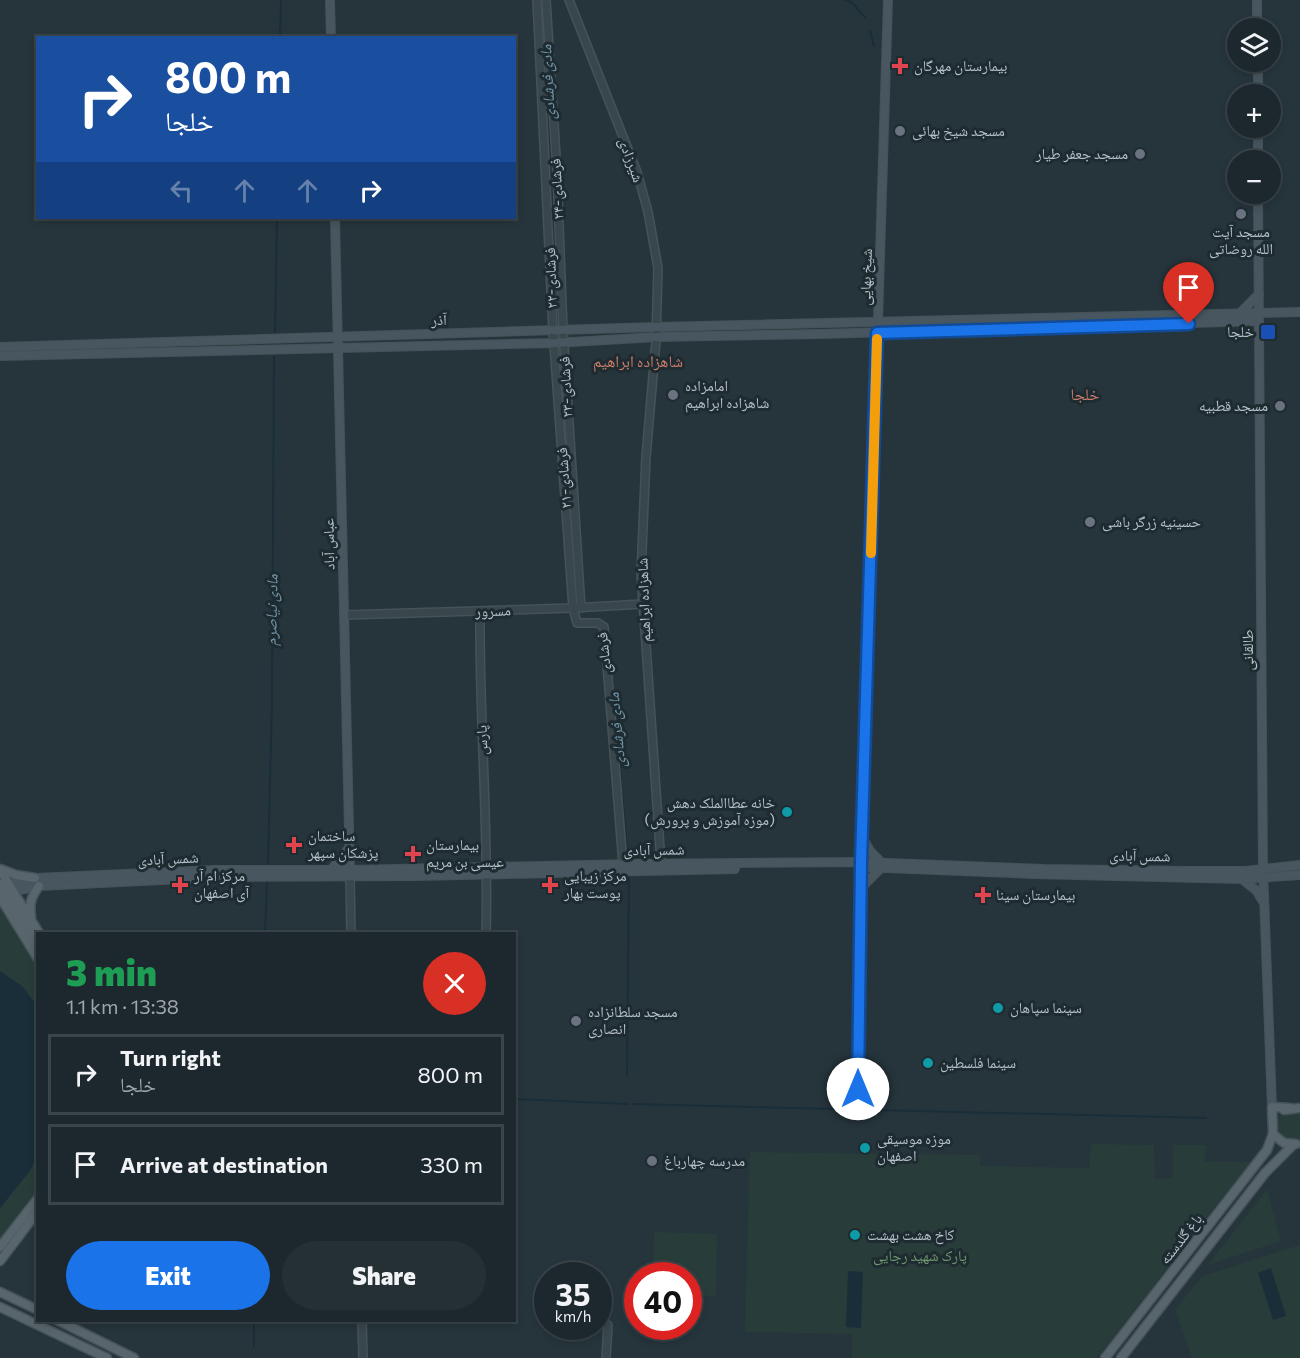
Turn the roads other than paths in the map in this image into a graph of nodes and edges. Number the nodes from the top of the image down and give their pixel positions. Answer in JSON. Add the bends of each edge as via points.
{"nodes":[{"id":1,"x":330,"y":0,"type":"edge"},
{"id":2,"x":537,"y":0,"type":"edge"},
{"id":3,"x":546,"y":0,"type":"edge"},
{"id":4,"x":569,"y":0,"type":"edge"},
{"id":5,"x":888,"y":0,"type":"edge"},
{"id":6,"x":1257,"y":0,"type":"edge"},
{"id":7,"x":1257,"y":18,"type":"edge"},
{"id":8,"x":543,"y":32,"type":"junction"},
{"id":9,"x":331,"y":36,"type":"edge"},
{"id":10,"x":1258,"y":204,"type":"edge"},
{"id":11,"x":335,"y":219,"type":"edge"},
{"id":12,"x":1259,"y":294,"type":"junction"},
{"id":13,"x":1300,"y":312,"type":"edge"},
{"id":14,"x":1259,"y":317,"type":"junction"},
{"id":15,"x":1239,"y":318,"type":"junction"},
{"id":16,"x":878,"y":322,"type":"junction"},
{"id":17,"x":921,"y":322,"type":"junction"},
{"id":18,"x":1049,"y":323,"type":"junction"},
{"id":19,"x":657,"y":327,"type":"junction"},
{"id":20,"x":553,"y":331,"type":"junction"},
{"id":21,"x":563,"y":331,"type":"junction"},
{"id":22,"x":921,"y":331,"type":"junction"},
{"id":23,"x":877,"y":333,"type":"junction"},
{"id":24,"x":338,"y":336,"type":"junction"},
{"id":25,"x":657,"y":337,"type":"junction"},
{"id":26,"x":266,"y":339,"type":"junction"},
{"id":27,"x":1259,"y":339,"type":"junction"},
{"id":28,"x":564,"y":344,"type":"junction"},
{"id":29,"x":554,"y":345,"type":"junction"},
{"id":30,"x":0,"y":346,"type":"edge"},
{"id":31,"x":338,"y":348,"type":"junction"},
{"id":32,"x":266,"y":351,"type":"junction"},
{"id":33,"x":0,"y":356,"type":"edge"},
{"id":34,"x":642,"y":604,"type":"junction"},
{"id":35,"x":577,"y":608,"type":"junction"},
{"id":36,"x":480,"y":611,"type":"junction"},
{"id":37,"x":344,"y":615,"type":"junction"},
{"id":38,"x":862,"y":837,"type":"junction"},
{"id":39,"x":350,"y":847,"type":"junction"},
{"id":40,"x":661,"y":863,"type":"junction"},
{"id":41,"x":623,"y":864,"type":"junction"},
{"id":42,"x":861,"y":864,"type":"junction"},
{"id":43,"x":881,"y":865,"type":"junction"},
{"id":44,"x":1300,"y":866,"type":"edge"},
{"id":45,"x":0,"y":869,"type":"edge"},
{"id":46,"x":1263,"y":869,"type":"junction"},
{"id":47,"x":331,"y":870,"type":"junction"},
{"id":48,"x":487,"y":871,"type":"junction"},
{"id":49,"x":350,"y":874,"type":"junction"},
{"id":50,"x":1300,"y":875,"type":"edge"},
{"id":51,"x":165,"y":876,"type":"junction"},
{"id":52,"x":1263,"y":878,"type":"junction"},
{"id":53,"x":1242,"y":879,"type":"junction"},
{"id":54,"x":37,"y":882,"type":"junction"},
{"id":55,"x":861,"y":888,"type":"junction"},
{"id":56,"x":5,"y":889,"type":"edge"},
{"id":57,"x":1264,"y":908,"type":"junction"},
{"id":58,"x":32,"y":921,"type":"junction"},
{"id":59,"x":38,"y":932,"type":"edge"},
{"id":60,"x":351,"y":932,"type":"edge"},
{"id":61,"x":486,"y":932,"type":"edge"},
{"id":62,"x":36,"y":943,"type":"edge"},
{"id":63,"x":36,"y":955,"type":"edge"},
{"id":64,"x":858,"y":1094,"type":"dead end"},
{"id":65,"x":1272,"y":1107,"type":"junction"},
{"id":66,"x":1290,"y":1108,"type":"junction"},
{"id":67,"x":1300,"y":1108,"type":"edge"},
{"id":68,"x":1272,"y":1119,"type":"junction"},
{"id":69,"x":1273,"y":1134,"type":"junction"},
{"id":70,"x":1297,"y":1144,"type":"edge"},
{"id":71,"x":1236,"y":1191,"type":"junction"},
{"id":72,"x":1245,"y":1199,"type":"junction"},
{"id":73,"x":36,"y":1201,"type":"edge"},
{"id":74,"x":36,"y":1214,"type":"edge"},
{"id":75,"x":0,"y":1247,"type":"edge"},
{"id":76,"x":0,"y":1261,"type":"edge"},
{"id":77,"x":0,"y":1286,"type":"edge"},
{"id":78,"x":0,"y":1292,"type":"edge"},
{"id":79,"x":10,"y":1297,"type":"junction"},
{"id":80,"x":18,"y":1302,"type":"junction"},
{"id":81,"x":0,"y":1307,"type":"edge"},
{"id":82,"x":36,"y":1309,"type":"edge"},
{"id":83,"x":13,"y":1313,"type":"junction"},
{"id":84,"x":1138,"y":1316,"type":"junction"},
{"id":85,"x":61,"y":1322,"type":"edge"},
{"id":86,"x":362,"y":1322,"type":"edge"},
{"id":87,"x":1148,"y":1323,"type":"junction"},
{"id":88,"x":607,"y":1340,"type":"edge"},
{"id":89,"x":106,"y":1358,"type":"edge"},
{"id":90,"x":134,"y":1358,"type":"edge"},
{"id":91,"x":363,"y":1358,"type":"edge"},
{"id":92,"x":606,"y":1358,"type":"edge"},
{"id":93,"x":1105,"y":1358,"type":"edge"},
{"id":94,"x":1121,"y":1358,"type":"edge"}],
"edges":[{"from":1,"to":9,"type":"main road"},
{"from":2,"to":8,"type":"street"},
{"from":3,"to":8,"type":"street"},
{"from":4,"to":19,"type":"street","name":"شیرزادی","via":[[637,172],[658,268]]},
{"from":5,"to":16,"type":"main road","name":"شیخ بهایی"},
{"from":6,"to":7,"type":"main road"},
{"from":8,"to":20,"type":"street","name":"۲۲-فرشادی"},
{"from":8,"to":21,"type":"street","name":"۲۴-فرشادی","via":[[557,172]]},
{"from":10,"to":12,"type":"main road","name":"طالقانی"},
{"from":11,"to":24,"type":"main road","name":"عباس آباد"},
{"from":12,"to":14,"type":"main road","name":"طالقانی"},
{"from":12,"to":15,"type":"main road"},
{"from":13,"to":14,"type":"main road"},
{"from":14,"to":15,"type":"main road"},
{"from":14,"to":27,"type":"main road","name":"طالقانی"},
{"from":15,"to":18,"type":"main road"},
{"from":15,"to":27,"type":"main road"},
{"from":16,"to":17,"type":"main road"},
{"from":16,"to":19,"type":"main road","name":"آذر"},
{"from":16,"to":23,"type":"main road","name":"شیخ بهایی"},
{"from":17,"to":18,"type":"main road"},
{"from":17,"to":22,"type":"main road"},
{"from":18,"to":22,"type":"main road"},
{"from":19,"to":21,"type":"main road","name":"آذر"},
{"from":19,"to":25,"type":"street","name":"شیرزادی"},
{"from":20,"to":21,"type":"main road","name":"آذر"},
{"from":20,"to":24,"type":"main road","name":"آذر"},
{"from":20,"to":29,"type":"street","name":"۲۲-فرشادی"},
{"from":21,"to":28,"type":"street","name":"۲۴-فرشادی"},
{"from":22,"to":23,"type":"main road"},
{"from":23,"to":25,"type":"main road","name":"آذر"},
{"from":23,"to":38,"type":"main road","name":"شیخ بهایی"},
{"from":24,"to":26,"type":"main road","name":"آذر"},
{"from":24,"to":31,"type":"main road","name":"عباس آباد"},
{"from":25,"to":28,"type":"main road","name":"آذر"},
{"from":25,"to":34,"type":"street","name":"شاهزاده ابراهیم","via":[[646,457]]},
{"from":26,"to":30,"type":"main road","name":"آذر"},
{"from":26,"to":32,"type":"main road"},
{"from":27,"to":46,"type":"main road","name":"طالقانی"},
{"from":28,"to":29,"type":"main road","name":"آذر"},
{"from":28,"to":35,"type":"street","name":"۲۳-فرشادی"},
{"from":29,"to":31,"type":"main road","name":"آذر"},
{"from":29,"to":35,"type":"street","name":"۲۱-فرشادی"},
{"from":31,"to":32,"type":"main road","name":"آذر"},
{"from":31,"to":37,"type":"main road","name":"عباس آباد"},
{"from":32,"to":33,"type":"main road","name":"آذر"},
{"from":34,"to":35,"type":"street","name":"مسرور"},
{"from":34,"to":40,"type":"street","name":"شاهزاده ابراهیم"},
{"from":35,"to":36,"type":"street","name":"مسرور"},
{"from":35,"to":41,"type":"street","name":"فرشادی","via":[[577,623],[598,623],[604,627]]},
{"from":36,"to":37,"type":"street","name":"مسرور"},
{"from":36,"to":48,"type":"street","name":"پارس"},
{"from":37,"to":39,"type":"main road","name":"عباس آباد"},
{"from":38,"to":42,"type":"main road","name":"شیخ بهایی"},
{"from":38,"to":43,"type":"main road"},
{"from":39,"to":47,"type":"main road"},
{"from":39,"to":49,"type":"main road","name":"عباس آباد"},
{"from":40,"to":41,"type":"main road","name":"شمس آبادی"},
{"from":40,"to":42,"type":"main road","name":"شمس آبادی"},
{"from":41,"to":48,"type":"main road","name":"شمس آبادی"},
{"from":42,"to":43,"type":"main road","name":"شمس آبادی"},
{"from":42,"to":48,"type":"main road","name":"شمس آبادی"},
{"from":42,"to":55,"type":"street","name":"شیخ بهایی"},
{"from":43,"to":46,"type":"main road","name":"شمس آبادی"},
{"from":43,"to":53,"type":"main road","name":"شمس آبادی","via":[[1034,874]]},
{"from":43,"to":55,"type":"main road"},
{"from":44,"to":46,"type":"main road","name":"شمس آبادی"},
{"from":45,"to":54,"type":"main road"},
{"from":45,"to":56,"type":"main road"},
{"from":46,"to":52,"type":"main road","name":"طالقانی"},
{"from":47,"to":49,"type":"main road","name":"شمس آبادی"},
{"from":47,"to":51,"type":"main road","name":"شمس آبادی","via":[[259,869]]},
{"from":48,"to":49,"type":"main road","name":"شمس آبادی"},
{"from":48,"to":61,"type":"street","name":"پارس"},
{"from":49,"to":51,"type":"main road","name":"شمس آبادی"},
{"from":49,"to":60,"type":"street","name":"عباس آباد"},
{"from":50,"to":52,"type":"main road","name":"شمس آبادی"},
{"from":51,"to":54,"type":"main road","name":"شمس آبادی"},
{"from":52,"to":53,"type":"main road","name":"شمس آبادی"},
{"from":52,"to":57,"type":"main road","name":"طالقانی"},
{"from":53,"to":57,"type":"main road","via":[[1257,891]]},
{"from":54,"to":56,"type":"main road","name":"شمس آبادی"},
{"from":54,"to":58,"type":"main road","via":[[29,906]]},
{"from":55,"to":64,"type":"street","name":"شیخ بهایی"},
{"from":56,"to":58,"type":"main road"},
{"from":56,"to":62,"type":"main road"},
{"from":56,"to":63,"type":"main road"},
{"from":57,"to":65,"type":"main road","name":"طالقانی"},
{"from":58,"to":59,"type":"main road"},
{"from":65,"to":66,"type":"main road"},
{"from":65,"to":68,"type":"main road"},
{"from":66,"to":67,"type":"main road"},
{"from":66,"to":68,"type":"main road"},
{"from":68,"to":69,"type":"main road"},
{"from":69,"to":70,"type":"main road","via":[[1281,1141]]},
{"from":69,"to":71,"type":"main road","name":"باغ گلدسته","via":[[1267,1150]]},
{"from":70,"to":72,"type":"main road","name":"باغ گلدسته","via":[[1280,1156]]},
{"from":71,"to":72,"type":"main road"},
{"from":71,"to":84,"type":"main road","name":"باغ گلدسته"},
{"from":72,"to":87,"type":"main road","name":"باغ گلدسته"},
{"from":73,"to":75,"type":"main road"},
{"from":74,"to":76,"type":"main road"},
{"from":77,"to":79,"type":"main road"},
{"from":78,"to":79,"type":"main road"},
{"from":79,"to":80,"type":"main road"},
{"from":80,"to":82,"type":"main road"},
{"from":80,"to":83,"type":"main road","via":[[12,1306]]},
{"from":81,"to":83,"type":"main road"},
{"from":83,"to":89,"type":"main road"},
{"from":84,"to":87,"type":"main road"},
{"from":84,"to":93,"type":"main road","name":"باغ گلدسته"},
{"from":85,"to":90,"type":"main road"},
{"from":86,"to":91,"type":"street"},
{"from":87,"to":94,"type":"main road","name":"باغ گلدسته"},
{"from":88,"to":92,"type":"street"}]}
